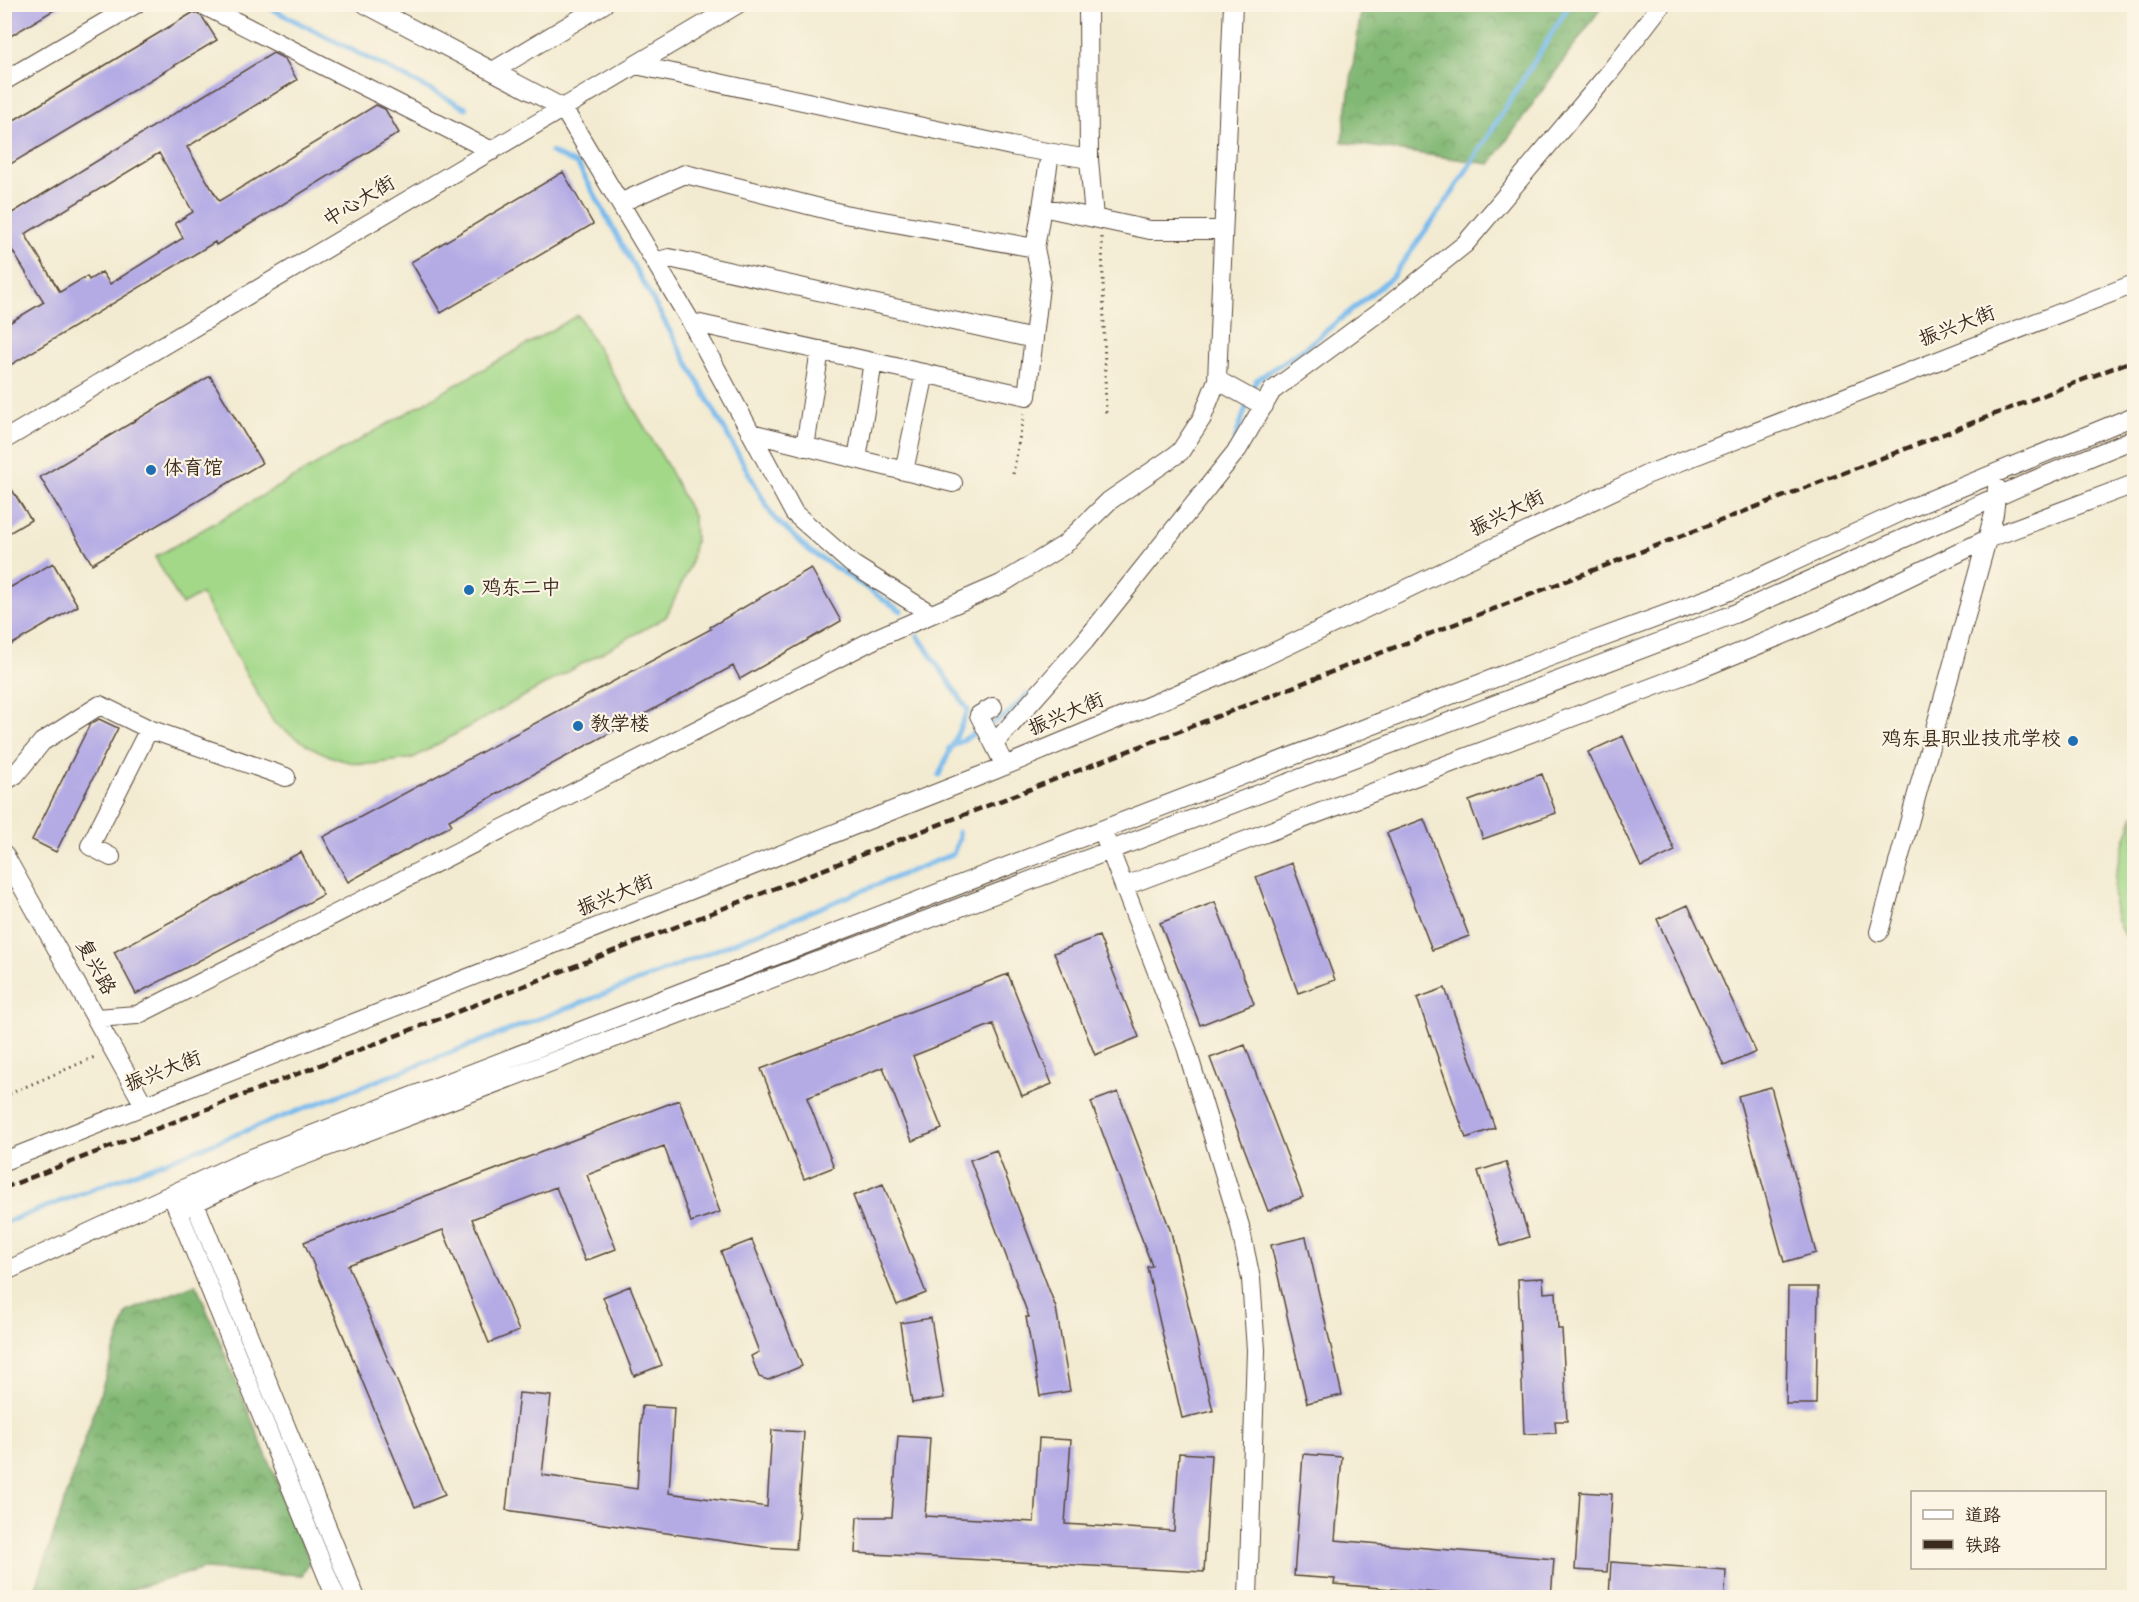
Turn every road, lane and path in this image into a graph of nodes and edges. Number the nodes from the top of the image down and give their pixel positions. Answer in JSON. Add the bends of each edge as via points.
{"nodes":[{"id":1,"x":136,"y":4,"type":"edge"},
{"id":2,"x":201,"y":4,"type":"edge"},
{"id":3,"x":365,"y":4,"type":"edge"},
{"id":4,"x":604,"y":4,"type":"edge"},
{"id":5,"x":738,"y":4,"type":"edge"},
{"id":6,"x":1088,"y":4,"type":"edge"},
{"id":7,"x":1233,"y":4,"type":"edge"},
{"id":8,"x":1662,"y":4,"type":"edge"},
{"id":9,"x":636,"y":65,"type":"junction"},
{"id":10,"x":493,"y":71,"type":"junction"},
{"id":11,"x":4,"y":81,"type":"edge"},
{"id":12,"x":564,"y":108,"type":"junction"},
{"id":13,"x":492,"y":151,"type":"junction"},
{"id":14,"x":1050,"y":153,"type":"junction"},
{"id":15,"x":1089,"y":159,"type":"junction"},
{"id":16,"x":620,"y":203,"type":"junction"},
{"id":17,"x":1042,"y":207,"type":"junction"},
{"id":18,"x":1098,"y":219,"type":"junction"},
{"id":19,"x":1224,"y":230,"type":"junction"},
{"id":20,"x":1035,"y":248,"type":"junction"},
{"id":21,"x":655,"y":262,"type":"junction"},
{"id":22,"x":2134,"y":284,"type":"edge"},
{"id":23,"x":691,"y":322,"type":"junction"},
{"id":24,"x":1034,"y":339,"type":"junction"},
{"id":25,"x":820,"y":350,"type":"junction"},
{"id":26,"x":873,"y":362,"type":"junction"},
{"id":27,"x":925,"y":373,"type":"junction"},
{"id":28,"x":1217,"y":380,"type":"junction"},
{"id":29,"x":1027,"y":396,"type":"junction"},
{"id":30,"x":1264,"y":406,"type":"junction"},
{"id":31,"x":1106,"y":415,"type":"dead end"},
{"id":32,"x":2134,"y":416,"type":"edge"},
{"id":33,"x":751,"y":433,"type":"junction"},
{"id":34,"x":2134,"y":439,"type":"edge"},
{"id":35,"x":4,"y":440,"type":"edge"},
{"id":36,"x":805,"y":447,"type":"junction"},
{"id":37,"x":857,"y":459,"type":"junction"},
{"id":38,"x":904,"y":471,"type":"junction"},
{"id":39,"x":1013,"y":474,"type":"dead end"},
{"id":40,"x":1995,"y":474,"type":"junction"},
{"id":41,"x":953,"y":483,"type":"dead end"},
{"id":42,"x":2134,"y":484,"type":"edge"},
{"id":43,"x":1997,"y":496,"type":"junction"},
{"id":44,"x":1988,"y":539,"type":"junction"},
{"id":45,"x":931,"y":614,"type":"junction"},
{"id":46,"x":993,"y":707,"type":"dead end"},
{"id":47,"x":149,"y":729,"type":"junction"},
{"id":48,"x":994,"y":744,"type":"junction"},
{"id":49,"x":1005,"y":766,"type":"junction"},
{"id":50,"x":286,"y":777,"type":"dead end"},
{"id":51,"x":4,"y":782,"type":"edge"},
{"id":52,"x":1102,"y":830,"type":"junction"},
{"id":53,"x":4,"y":854,"type":"edge"},
{"id":54,"x":111,"y":857,"type":"dead end"},
{"id":55,"x":1125,"y":886,"type":"junction"},
{"id":56,"x":1879,"y":932,"type":"dead end"},
{"id":57,"x":96,"y":1018,"type":"junction"},
{"id":58,"x":113,"y":1050,"type":"junction"},
{"id":59,"x":4,"y":1096,"type":"edge"},
{"id":60,"x":144,"y":1105,"type":"junction"},
{"id":61,"x":4,"y":1161,"type":"edge"},
{"id":62,"x":188,"y":1186,"type":"junction"},
{"id":63,"x":174,"y":1203,"type":"junction"},
{"id":64,"x":4,"y":1272,"type":"edge"},
{"id":65,"x":336,"y":1598,"type":"edge"},
{"id":66,"x":356,"y":1598,"type":"edge"},
{"id":67,"x":1248,"y":1598,"type":"edge"}],
"edges":[{"from":1,"to":11,"type":"street"},
{"from":2,"to":13,"type":"street"},
{"from":3,"to":10,"type":"street"},
{"from":4,"to":10,"type":"street"},
{"from":5,"to":9,"type":"street","name":"中心大街"},
{"from":6,"to":15,"type":"street"},
{"from":7,"to":19,"type":"street"},
{"from":8,"to":30,"type":"street","via":[[1609,73],[1464,244],[1272,390]]},
{"from":9,"to":12,"type":"street","name":"中心大街"},
{"from":9,"to":14,"type":"street"},
{"from":10,"to":12,"type":"street"},
{"from":12,"to":13,"type":"street","name":"中心大街"},
{"from":12,"to":16,"type":"street"},
{"from":13,"to":35,"type":"street","name":"中心大街"},
{"from":14,"to":15,"type":"street"},
{"from":14,"to":17,"type":"street"},
{"from":15,"to":18,"type":"street"},
{"from":16,"to":20,"type":"street","via":[[685,174],[844,214]]},
{"from":16,"to":21,"type":"street"},
{"from":17,"to":18,"type":"street"},
{"from":17,"to":20,"type":"street"},
{"from":18,"to":19,"type":"street","via":[[1150,230]]},
{"from":18,"to":31,"type":"path"},
{"from":19,"to":28,"type":"street"},
{"from":20,"to":24,"type":"street","via":[[1041,278]]},
{"from":21,"to":23,"type":"street"},
{"from":21,"to":24,"type":"street","via":[[669,258]]},
{"from":22,"to":49,"type":"street","name":"振兴大街","via":[[1646,475],[1251,663]]},
{"from":23,"to":25,"type":"street"},
{"from":23,"to":33,"type":"street"},
{"from":24,"to":29,"type":"street"},
{"from":25,"to":26,"type":"street"},
{"from":25,"to":36,"type":"street"},
{"from":26,"to":27,"type":"street"},
{"from":26,"to":37,"type":"street"},
{"from":27,"to":29,"type":"street"},
{"from":27,"to":38,"type":"street"},
{"from":28,"to":30,"type":"street"},
{"from":28,"to":45,"type":"street","via":[[1202,418],[1180,452],[1109,501],[1064,545],[1001,584]]},
{"from":29,"to":39,"type":"path"},
{"from":30,"to":48,"type":"street","via":[[1238,448],[1176,528],[1085,641]]},
{"from":32,"to":40,"type":"street"},
{"from":33,"to":36,"type":"street"},
{"from":33,"to":45,"type":"street","via":[[794,513],[852,564]]},
{"from":34,"to":43,"type":"street"},
{"from":36,"to":37,"type":"street"},
{"from":37,"to":38,"type":"street"},
{"from":38,"to":41,"type":"street"},
{"from":40,"to":43,"type":"street"},
{"from":40,"to":52,"type":"street","via":[[1901,512],[1732,590]]},
{"from":42,"to":44,"type":"street"},
{"from":43,"to":44,"type":"street"},
{"from":43,"to":63,"type":"street","via":[[1734,614]]},
{"from":44,"to":55,"type":"street","via":[[1826,617],[1695,671]]},
{"from":44,"to":56,"type":"street"},
{"from":45,"to":57,"type":"street","via":[[137,1015]]},
{"from":46,"to":48,"type":"street","via":[[979,715]]},
{"from":47,"to":50,"type":"street"},
{"from":47,"to":51,"type":"street","via":[[100,705],[42,742],[15,775]]},
{"from":47,"to":54,"type":"street","via":[[90,846]]},
{"from":48,"to":49,"type":"street"},
{"from":49,"to":60,"type":"street","name":"振兴大街"},
{"from":52,"to":55,"type":"street"},
{"from":52,"to":62,"type":"street"},
{"from":53,"to":57,"type":"street","name":"复兴路"},
{"from":55,"to":67,"type":"street","via":[[1186,1047],[1240,1226],[1251,1279],[1256,1350]]},
{"from":57,"to":58,"type":"street","name":"复兴路"},
{"from":58,"to":59,"type":"path"},
{"from":58,"to":60,"type":"street","name":"复兴路"},
{"from":60,"to":61,"type":"street","name":"振兴大街"},
{"from":62,"to":63,"type":"street"},
{"from":62,"to":66,"type":"street"},
{"from":63,"to":64,"type":"street"},
{"from":63,"to":65,"type":"street"}]}
